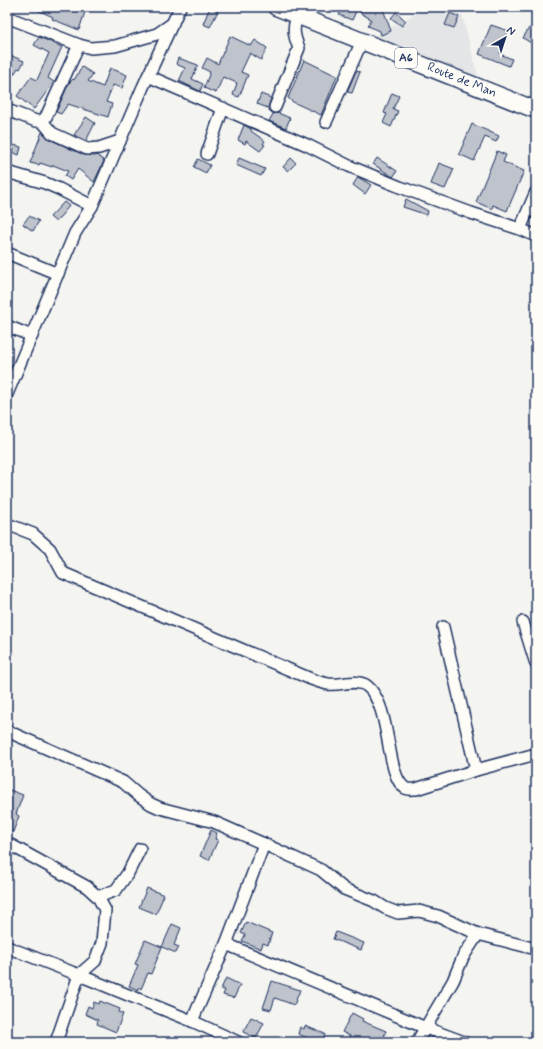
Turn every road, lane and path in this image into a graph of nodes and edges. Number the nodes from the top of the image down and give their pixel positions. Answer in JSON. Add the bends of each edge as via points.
{"nodes":[{"id":1,"x":180,"y":7,"type":"edge"},
{"id":2,"x":276,"y":7,"type":"edge"},
{"id":3,"x":297,"y":15,"type":"junction"},
{"id":4,"x":7,"y":17,"type":"edge"},
{"id":5,"x":173,"y":23,"type":"junction"},
{"id":6,"x":362,"y":41,"type":"junction"},
{"id":7,"x":79,"y":45,"type":"junction"},
{"id":8,"x":148,"y":76,"type":"junction"},
{"id":9,"x":275,"y":107,"type":"dead end"},
{"id":10,"x":223,"y":108,"type":"junction"},
{"id":11,"x":7,"y":110,"type":"edge"},
{"id":12,"x":536,"y":110,"type":"edge"},
{"id":13,"x":42,"y":121,"type":"junction"},
{"id":14,"x":326,"y":122,"type":"dead end"},
{"id":15,"x":120,"y":141,"type":"junction"},
{"id":16,"x":207,"y":154,"type":"dead end"},
{"id":17,"x":7,"y":172,"type":"edge"},
{"id":18,"x":536,"y":192,"type":"edge"},
{"id":19,"x":92,"y":206,"type":"junction"},
{"id":20,"x":520,"y":229,"type":"junction"},
{"id":21,"x":536,"y":236,"type":"edge"},
{"id":22,"x":7,"y":253,"type":"edge"},
{"id":23,"x":58,"y":274,"type":"junction"},
{"id":24,"x":7,"y":326,"type":"edge"},
{"id":25,"x":32,"y":336,"type":"junction"},
{"id":26,"x":7,"y":393,"type":"edge"},
{"id":27,"x":7,"y":524,"type":"edge"},
{"id":28,"x":523,"y":622,"type":"dead end"},
{"id":29,"x":443,"y":627,"type":"dead end"},
{"id":30,"x":536,"y":664,"type":"edge"},
{"id":31,"x":7,"y":731,"type":"edge"},
{"id":32,"x":536,"y":754,"type":"edge"},
{"id":33,"x":476,"y":770,"type":"junction"},
{"id":34,"x":7,"y":843,"type":"edge"},
{"id":35,"x":264,"y":844,"type":"junction"},
{"id":36,"x":140,"y":849,"type":"dead end"},
{"id":37,"x":98,"y":897,"type":"junction"},
{"id":38,"x":478,"y":934,"type":"junction"},
{"id":39,"x":226,"y":944,"type":"junction"},
{"id":40,"x":7,"y":947,"type":"edge"},
{"id":41,"x":536,"y":949,"type":"edge"},
{"id":42,"x":79,"y":975,"type":"junction"},
{"id":43,"x":192,"y":1021,"type":"junction"},
{"id":44,"x":426,"y":1028,"type":"junction"},
{"id":45,"x":56,"y":1042,"type":"edge"},
{"id":46,"x":238,"y":1042,"type":"edge"},
{"id":47,"x":417,"y":1042,"type":"edge"},
{"id":48,"x":464,"y":1042,"type":"edge"}],
"edges":[{"from":1,"to":5,"type":"street"},
{"from":2,"to":3,"type":"highway","name":"Route de Man","number":"A6"},
{"from":3,"to":6,"type":"highway","name":"Route de Man","number":"A6"},
{"from":3,"to":9,"type":"street","via":[[293,27],[299,48]]},
{"from":4,"to":7,"type":"street"},
{"from":5,"to":7,"type":"street","via":[[157,34],[115,46],[91,48]]},
{"from":5,"to":8,"type":"street"},
{"from":6,"to":12,"type":"highway","name":"Route de Man","number":"A6"},
{"from":6,"to":14,"type":"street"},
{"from":7,"to":13,"type":"street"},
{"from":8,"to":10,"type":"street"},
{"from":8,"to":15,"type":"street"},
{"from":10,"to":16,"type":"street"},
{"from":10,"to":20,"type":"street","via":[[393,184]]},
{"from":11,"to":13,"type":"street"},
{"from":13,"to":15,"type":"street","via":[[52,133],[87,149]]},
{"from":15,"to":19,"type":"street"},
{"from":17,"to":19,"type":"street","via":[[45,183]]},
{"from":18,"to":20,"type":"street"},
{"from":19,"to":23,"type":"street","via":[[75,233]]},
{"from":20,"to":21,"type":"street"},
{"from":22,"to":23,"type":"street"},
{"from":23,"to":25,"type":"street"},
{"from":24,"to":25,"type":"street"},
{"from":25,"to":26,"type":"street"},
{"from":27,"to":33,"type":"street","via":[[33,534],[50,549],[63,573],[311,679],[328,684],[365,685],[378,703],[387,732],[394,771],[404,787],[416,789]]},
{"from":28,"to":30,"type":"street"},
{"from":29,"to":33,"type":"street"},
{"from":31,"to":35,"type":"street","via":[[123,782],[155,806],[214,822]]},
{"from":32,"to":33,"type":"street"},
{"from":34,"to":37,"type":"street","via":[[87,887]]},
{"from":35,"to":38,"type":"street","via":[[321,870],[344,889],[374,901],[384,908],[398,912],[419,911],[438,916]]},
{"from":35,"to":39,"type":"street"},
{"from":36,"to":37,"type":"street","via":[[116,890]]},
{"from":37,"to":42,"type":"street","via":[[105,910],[102,943],[95,961]]},
{"from":38,"to":41,"type":"street"},
{"from":38,"to":44,"type":"street"},
{"from":39,"to":43,"type":"street"},
{"from":39,"to":44,"type":"street"},
{"from":40,"to":42,"type":"street"},
{"from":42,"to":43,"type":"street"},
{"from":42,"to":45,"type":"street"},
{"from":43,"to":46,"type":"street"},
{"from":44,"to":47,"type":"street"},
{"from":44,"to":48,"type":"street"}]}
